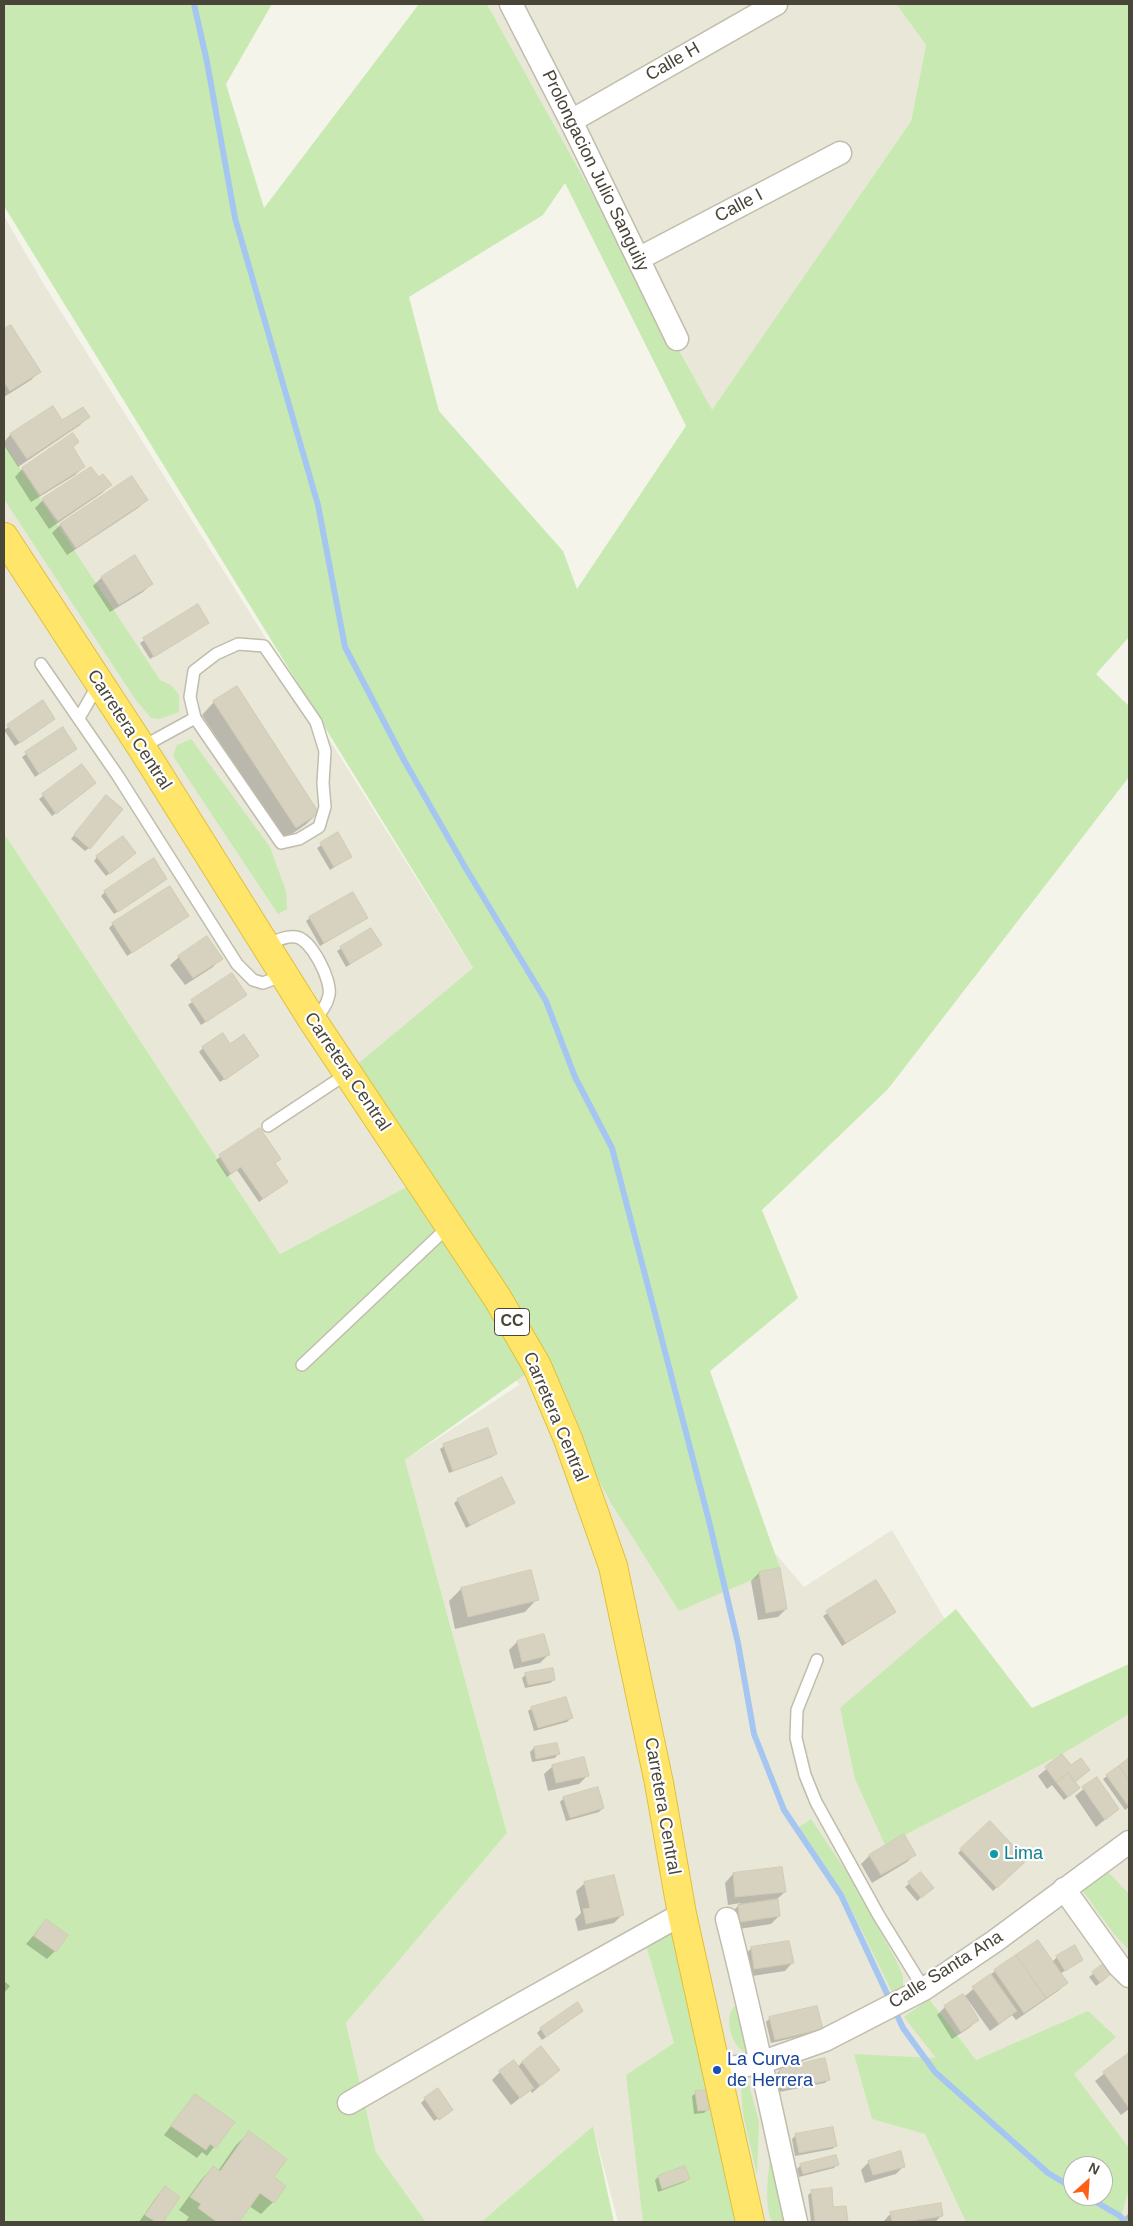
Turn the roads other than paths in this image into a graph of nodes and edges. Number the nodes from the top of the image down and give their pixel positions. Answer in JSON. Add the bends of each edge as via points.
{"nodes":[{"id":1,"x":512,"y":4,"type":"edge"},
{"id":2,"x":776,"y":4,"type":"edge"},
{"id":3,"x":571,"y":121,"type":"junction"},
{"id":4,"x":840,"y":153,"type":"dead end"},
{"id":5,"x":638,"y":259,"type":"junction"},
{"id":6,"x":677,"y":339,"type":"dead end"},
{"id":7,"x":4,"y":537,"type":"edge"},
{"id":8,"x":41,"y":664,"type":"dead end"},
{"id":9,"x":99,"y":683,"type":"junction"},
{"id":10,"x":79,"y":718,"type":"junction"},
{"id":11,"x":195,"y":718,"type":"junction"},
{"id":12,"x":142,"y":748,"type":"junction"},
{"id":13,"x":266,"y":946,"type":"junction"},
{"id":14,"x":284,"y":975,"type":"junction"},
{"id":15,"x":313,"y":1021,"type":"junction"},
{"id":16,"x":348,"y":1072,"type":"junction"},
{"id":17,"x":268,"y":1126,"type":"dead end"},
{"id":18,"x":448,"y":1226,"type":"junction"},
{"id":19,"x":302,"y":1365,"type":"dead end"},
{"id":20,"x":817,"y":1660,"type":"dead end"},
{"id":21,"x":1129,"y":1842,"type":"edge"},
{"id":22,"x":1064,"y":1890,"type":"junction"},
{"id":23,"x":682,"y":1914,"type":"junction"},
{"id":24,"x":727,"y":1919,"type":"dead end"},
{"id":25,"x":1129,"y":1976,"type":"edge"},
{"id":26,"x":918,"y":1992,"type":"junction"},
{"id":27,"x":760,"y":2063,"type":"junction"},
{"id":28,"x":717,"y":2070,"type":"junction"},
{"id":29,"x":350,"y":2103,"type":"dead end"},
{"id":30,"x":750,"y":2222,"type":"edge"},
{"id":31,"x":796,"y":2222,"type":"edge"}],
"edges":[{"from":1,"to":3,"type":"street","name":"Prolongacion Julio Sanguily"},
{"from":2,"to":3,"type":"street","name":"Calle H"},
{"from":3,"to":5,"type":"street","name":"Prolongacion Julio Sanguily"},
{"from":4,"to":5,"type":"street","name":"Calle I"},
{"from":5,"to":6,"type":"street","name":"Prolongacion Julio Sanguily"},
{"from":7,"to":9,"type":"highway","name":"Carretera Central","number":"CC"},
{"from":8,"to":10,"type":"lane"},
{"from":9,"to":10,"type":"lane"},
{"from":9,"to":12,"type":"highway","name":"Carretera Central","number":"CC"},
{"from":10,"to":14,"type":"lane","via":[[237,964],[253,980],[263,983]]},
{"from":11,"to":11,"type":"lane","via":[[190,697],[194,671],[216,654],[238,644],[264,646],[316,722],[325,751],[325,807],[319,827],[299,839],[280,843]]},
{"from":11,"to":12,"type":"lane"},
{"from":12,"to":13,"type":"highway","name":"Carretera Central","number":"CC"},
{"from":13,"to":14,"type":"highway","name":"Carretera Central","number":"CC"},
{"from":13,"to":15,"type":"lane","via":[[284,938],[298,937],[318,957],[330,992],[327,1005]]},
{"from":14,"to":15,"type":"highway","name":"Carretera Central","number":"CC"},
{"from":15,"to":16,"type":"highway","name":"Carretera Central","number":"CC"},
{"from":16,"to":17,"type":"lane"},
{"from":16,"to":18,"type":"highway","name":"Carretera Central","number":"CC"},
{"from":18,"to":19,"type":"lane"},
{"from":18,"to":23,"type":"highway","name":"Carretera Central","number":"CC","via":[[498,1299],[537,1366],[568,1439],[613,1566],[659,1784]]},
{"from":20,"to":26,"type":"lane","via":[[797,1710],[796,1738],[805,1775],[816,1802]]},
{"from":21,"to":22,"type":"street","name":"Calle Santa Ana"},
{"from":22,"to":25,"type":"street"},
{"from":22,"to":26,"type":"street","name":"Calle Santa Ana"},
{"from":23,"to":28,"type":"highway","name":"Carretera Central","number":"CC"},
{"from":23,"to":29,"type":"street"},
{"from":24,"to":27,"type":"street"},
{"from":26,"to":27,"type":"street","name":"Calle Santa Ana","via":[[825,2040]]},
{"from":27,"to":28,"type":"street","name":"Calle Santa Ana"},
{"from":27,"to":31,"type":"street"},
{"from":28,"to":30,"type":"highway","name":"Carretera Central","number":"CC"}]}
